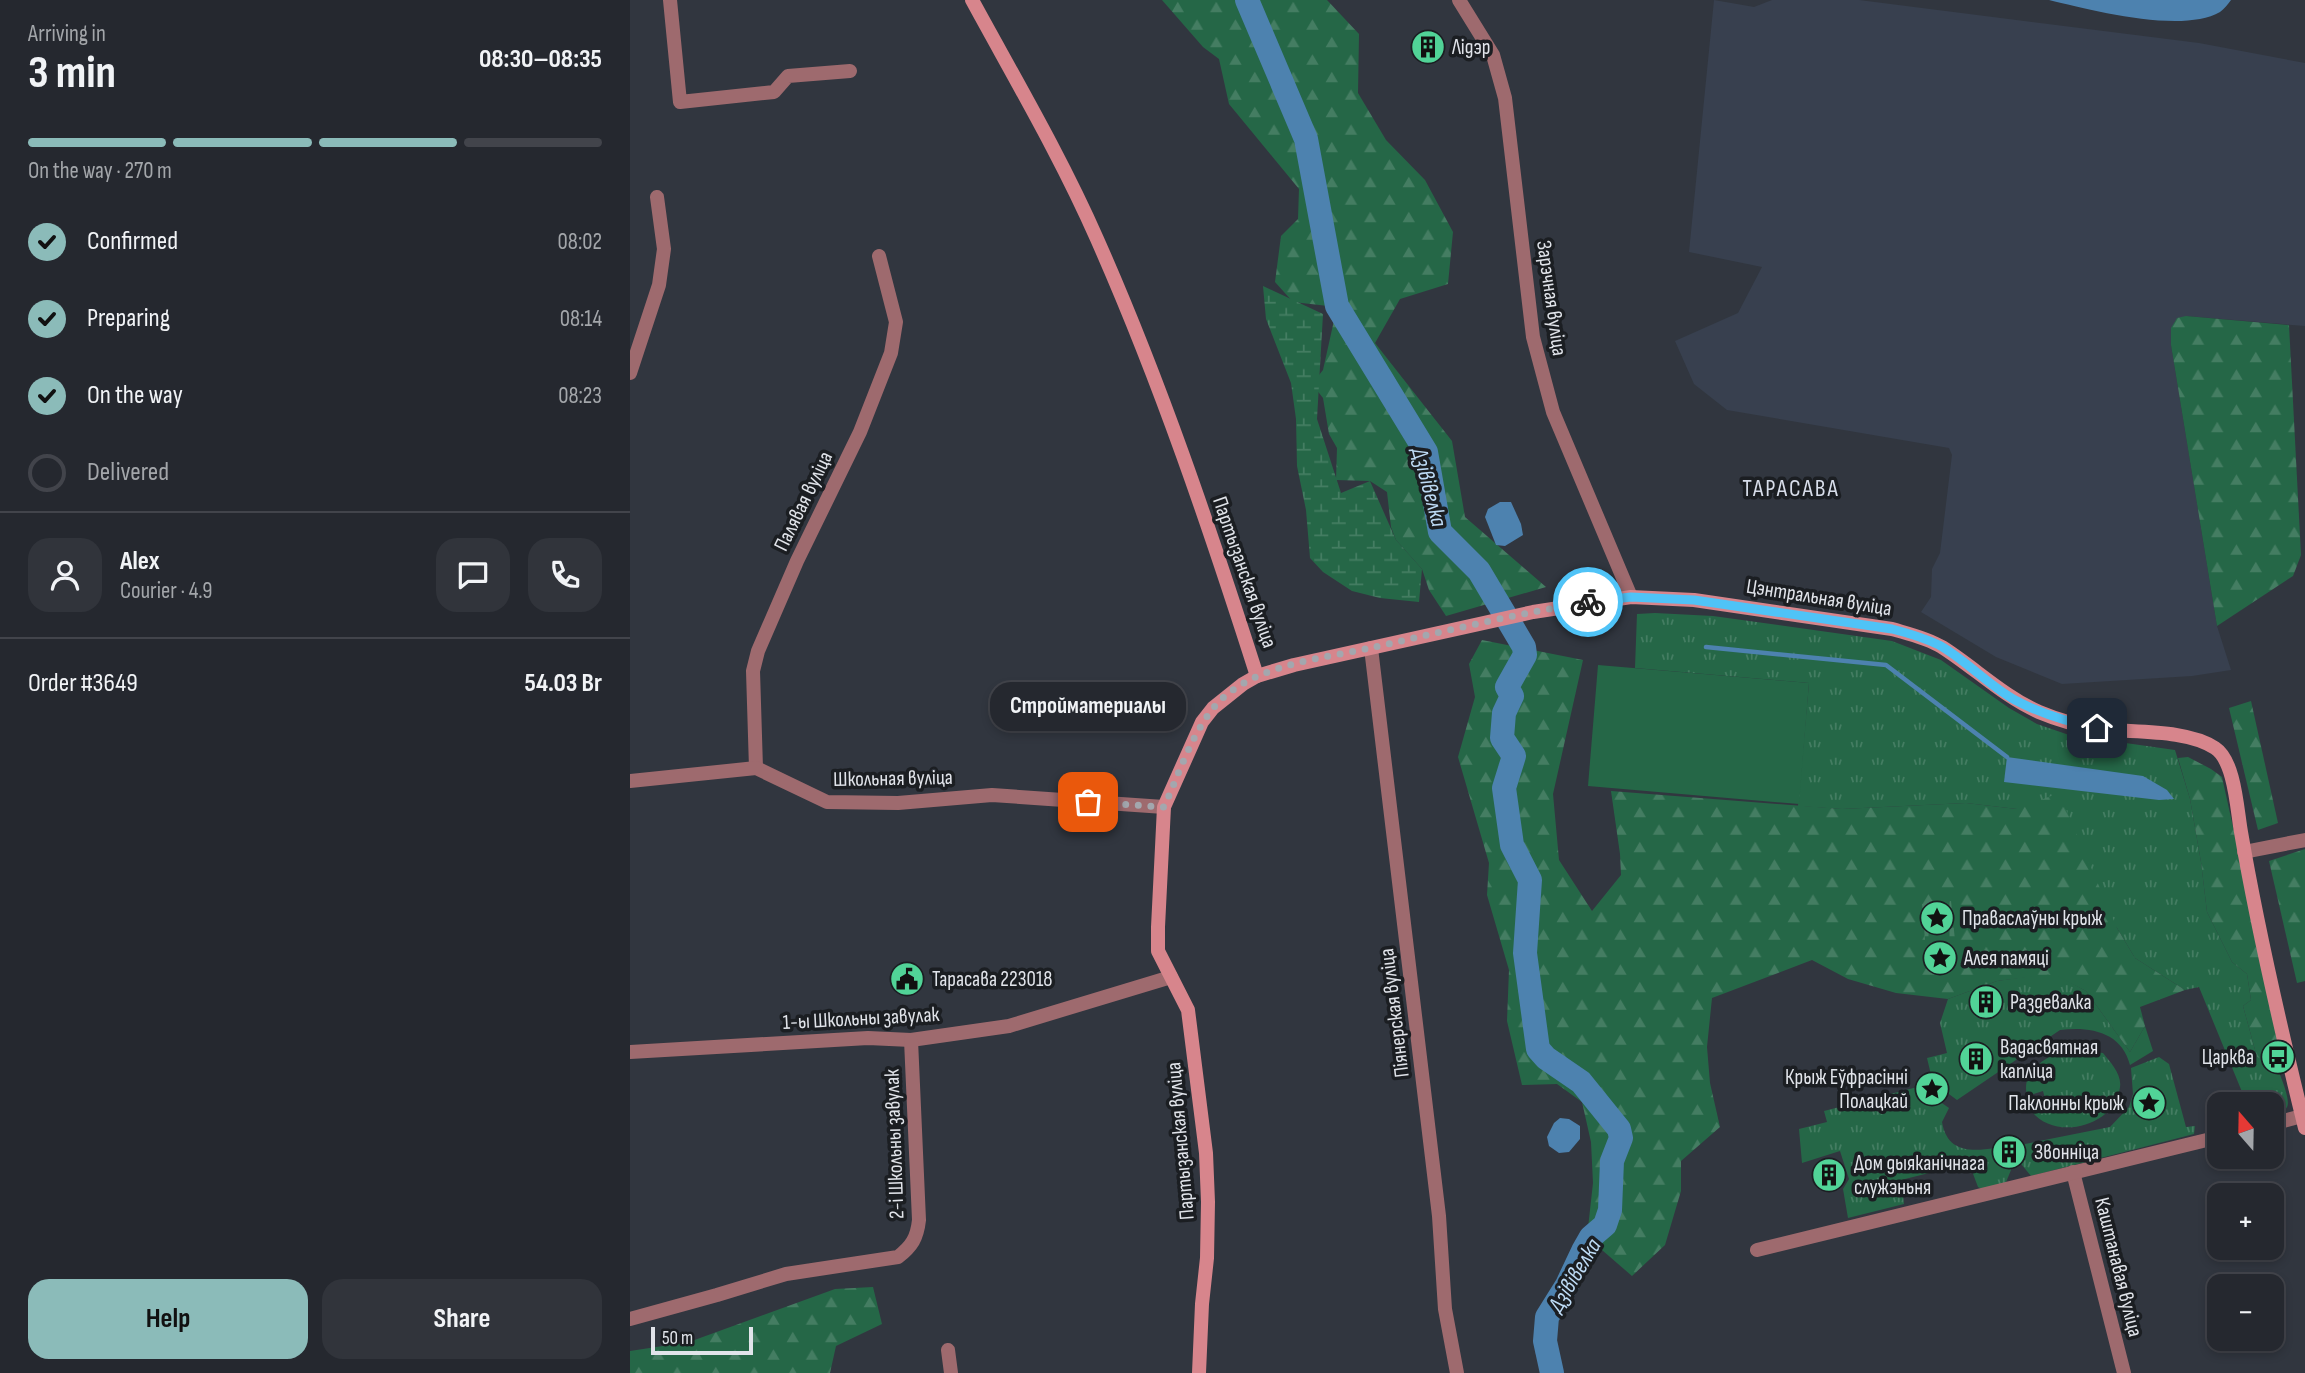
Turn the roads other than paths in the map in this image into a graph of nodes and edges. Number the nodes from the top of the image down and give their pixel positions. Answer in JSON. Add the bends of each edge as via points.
{"nodes":[{"id":1,"x":670,"y":0,"type":"edge"},
{"id":2,"x":972,"y":0,"type":"edge"},
{"id":3,"x":1459,"y":0,"type":"edge"},
{"id":4,"x":850,"y":71,"type":"dead end"},
{"id":5,"x":657,"y":197,"type":"dead end"},
{"id":6,"x":879,"y":256,"type":"dead end"},
{"id":7,"x":630,"y":373,"type":"edge"},
{"id":8,"x":1631,"y":597,"type":"junction"},
{"id":9,"x":1371,"y":648,"type":"junction"},
{"id":10,"x":1257,"y":676,"type":"junction"},
{"id":11,"x":756,"y":768,"type":"junction"},
{"id":12,"x":630,"y":781,"type":"edge"},
{"id":13,"x":1164,"y":807,"type":"junction"},
{"id":14,"x":2305,"y":840,"type":"edge"},
{"id":15,"x":2244,"y":852,"type":"junction"},
{"id":16,"x":1171,"y":977,"type":"junction"},
{"id":17,"x":911,"y":1040,"type":"junction"},
{"id":18,"x":630,"y":1052,"type":"edge"},
{"id":19,"x":2304,"y":1122,"type":"edge"},
{"id":20,"x":2284,"y":1123,"type":"edge"},
{"id":21,"x":2207,"y":1140,"type":"edge"},
{"id":22,"x":2073,"y":1172,"type":"junction"},
{"id":23,"x":1757,"y":1250,"type":"dead end"},
{"id":24,"x":630,"y":1319,"type":"edge"},
{"id":25,"x":948,"y":1350,"type":"dead end"},
{"id":26,"x":951,"y":1373,"type":"edge"},
{"id":27,"x":1199,"y":1373,"type":"edge"},
{"id":28,"x":1457,"y":1373,"type":"edge"},
{"id":29,"x":2124,"y":1373,"type":"edge"}],
"edges":[{"from":1,"to":4,"type":"street","via":[[680,102],[774,92],[788,76]]},
{"from":2,"to":10,"type":"street","name":"Партызанская вуліца","via":[[1103,252],[1160,394]]},
{"from":3,"to":8,"type":"street","name":"Зарэчная вуліца","via":[[1493,55],[1506,98],[1533,337],[1544,385]]},
{"from":5,"to":7,"type":"street","via":[[664,249],[660,285]]},
{"from":6,"to":11,"type":"street","name":"Палявая вуліца","via":[[896,322],[891,353],[860,432],[758,651],[753,671]]},
{"from":8,"to":9,"type":"street","name":"Цэнтральная вуліца","via":[[1532,612]]},
{"from":8,"to":15,"type":"street","name":"Цэнтральная вуліца","via":[[1694,600],[1892,629],[1940,646],[2012,698],[2057,718],[2097,728],[2202,741],[2217,749],[2231,775]]},
{"from":9,"to":10,"type":"street","name":"Цэнтральная вуліца"},
{"from":9,"to":28,"type":"street","name":"Піянерская вуліца","via":[[1439,1216],[1445,1309]]},
{"from":10,"to":13,"type":"street","name":"Партызанская вуліца","via":[[1224,697],[1207,715]]},
{"from":11,"to":12,"type":"street"},
{"from":11,"to":13,"type":"street","name":"Школьная вуліца","via":[[827,802],[898,803],[992,796]]},
{"from":13,"to":16,"type":"street","name":"Партызанская вуліца","via":[[1158,951]]},
{"from":14,"to":15,"type":"street"},
{"from":15,"to":19,"type":"street","name":"Цэнтральная вуліца"},
{"from":16,"to":17,"type":"street","name":"1-ы Школьны завулак","via":[[1009,1026]]},
{"from":16,"to":27,"type":"street","name":"Партызанская вуліца","via":[[1188,1010],[1206,1153],[1207,1258]]},
{"from":17,"to":18,"type":"street","name":"1-ы Школьны завулак","via":[[869,1038]]},
{"from":17,"to":24,"type":"street","name":"2-і Школьны завулак","via":[[919,1220],[912,1246],[898,1257],[786,1274]]},
{"from":19,"to":20,"type":"street"},
{"from":21,"to":22,"type":"street"},
{"from":22,"to":23,"type":"street"},
{"from":22,"to":29,"type":"street","name":"Каштанавая вуліца"},
{"from":25,"to":26,"type":"street"}]}
